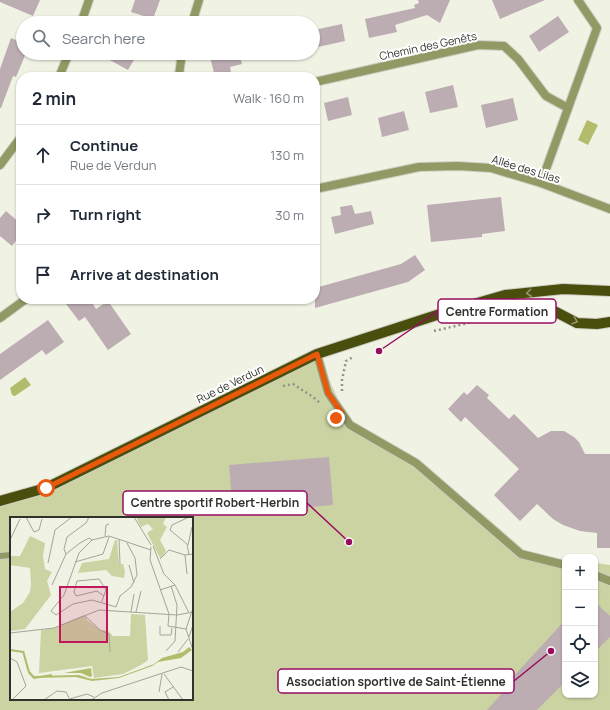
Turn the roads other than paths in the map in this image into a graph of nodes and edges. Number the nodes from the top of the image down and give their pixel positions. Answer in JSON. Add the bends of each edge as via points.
{"nodes":[{"id":1,"x":89,"y":0,"type":"edge"},
{"id":2,"x":199,"y":0,"type":"edge"},
{"id":3,"x":578,"y":0,"type":"edge"},
{"id":4,"x":83,"y":16,"type":"edge"},
{"id":5,"x":194,"y":16,"type":"edge"},
{"id":6,"x":66,"y":60,"type":"edge"},
{"id":7,"x":181,"y":60,"type":"edge"},
{"id":8,"x":61,"y":72,"type":"edge"},
{"id":9,"x":180,"y":72,"type":"edge"},
{"id":10,"x":320,"y":81,"type":"edge"},
{"id":11,"x":568,"y":108,"type":"junction"},
{"id":12,"x":16,"y":144,"type":"edge"},
{"id":13,"x":0,"y":165,"type":"edge"},
{"id":14,"x":541,"y":183,"type":"junction"},
{"id":15,"x":320,"y":188,"type":"edge"},
{"id":16,"x":610,"y":209,"type":"edge"},
{"id":17,"x":610,"y":291,"type":"edge"},
{"id":18,"x":19,"y":304,"type":"edge"},
{"id":19,"x":478,"y":304,"type":"junction"},
{"id":20,"x":0,"y":318,"type":"edge"},
{"id":21,"x":610,"y":322,"type":"edge"},
{"id":22,"x":317,"y":354,"type":"junction"},
{"id":23,"x":0,"y":501,"type":"edge"},
{"id":24,"x":10,"y":555,"type":"edge"},
{"id":25,"x":0,"y":556,"type":"edge"},
{"id":26,"x":562,"y":564,"type":"edge"},
{"id":27,"x":598,"y":576,"type":"edge"},
{"id":28,"x":610,"y":581,"type":"edge"}],
"edges":[{"from":1,"to":4,"type":"street"},
{"from":2,"to":5,"type":"street"},
{"from":3,"to":11,"type":"street","via":[[597,28]]},
{"from":6,"to":8,"type":"street"},
{"from":7,"to":9,"type":"street"},
{"from":10,"to":11,"type":"street","name":"Chemin des Genêts","via":[[478,45],[504,46],[518,59],[546,96]]},
{"from":11,"to":14,"type":"street"},
{"from":12,"to":13,"type":"street"},
{"from":14,"to":15,"type":"street","name":"Allée des Lilas","via":[[491,168],[458,166],[419,167]]},
{"from":14,"to":16,"type":"street","name":"Allée des Lilas"},
{"from":17,"to":19,"type":"main road","name":"Rue de Verdun","one_way":true,"via":[[563,289],[505,295]]},
{"from":18,"to":20,"type":"street"},
{"from":19,"to":21,"type":"main road","name":"Rue de Verdun","one_way":true,"via":[[534,307],[556,312],[577,323]]},
{"from":19,"to":22,"type":"main road","name":"Rue de Verdun"},
{"from":22,"to":23,"type":"main road","name":"Rue de Verdun","via":[[46,488]]},
{"from":22,"to":26,"type":"street","via":[[328,393],[350,425],[416,463],[521,554]]},
{"from":24,"to":25,"type":"lane"},
{"from":27,"to":28,"type":"street"}]}
